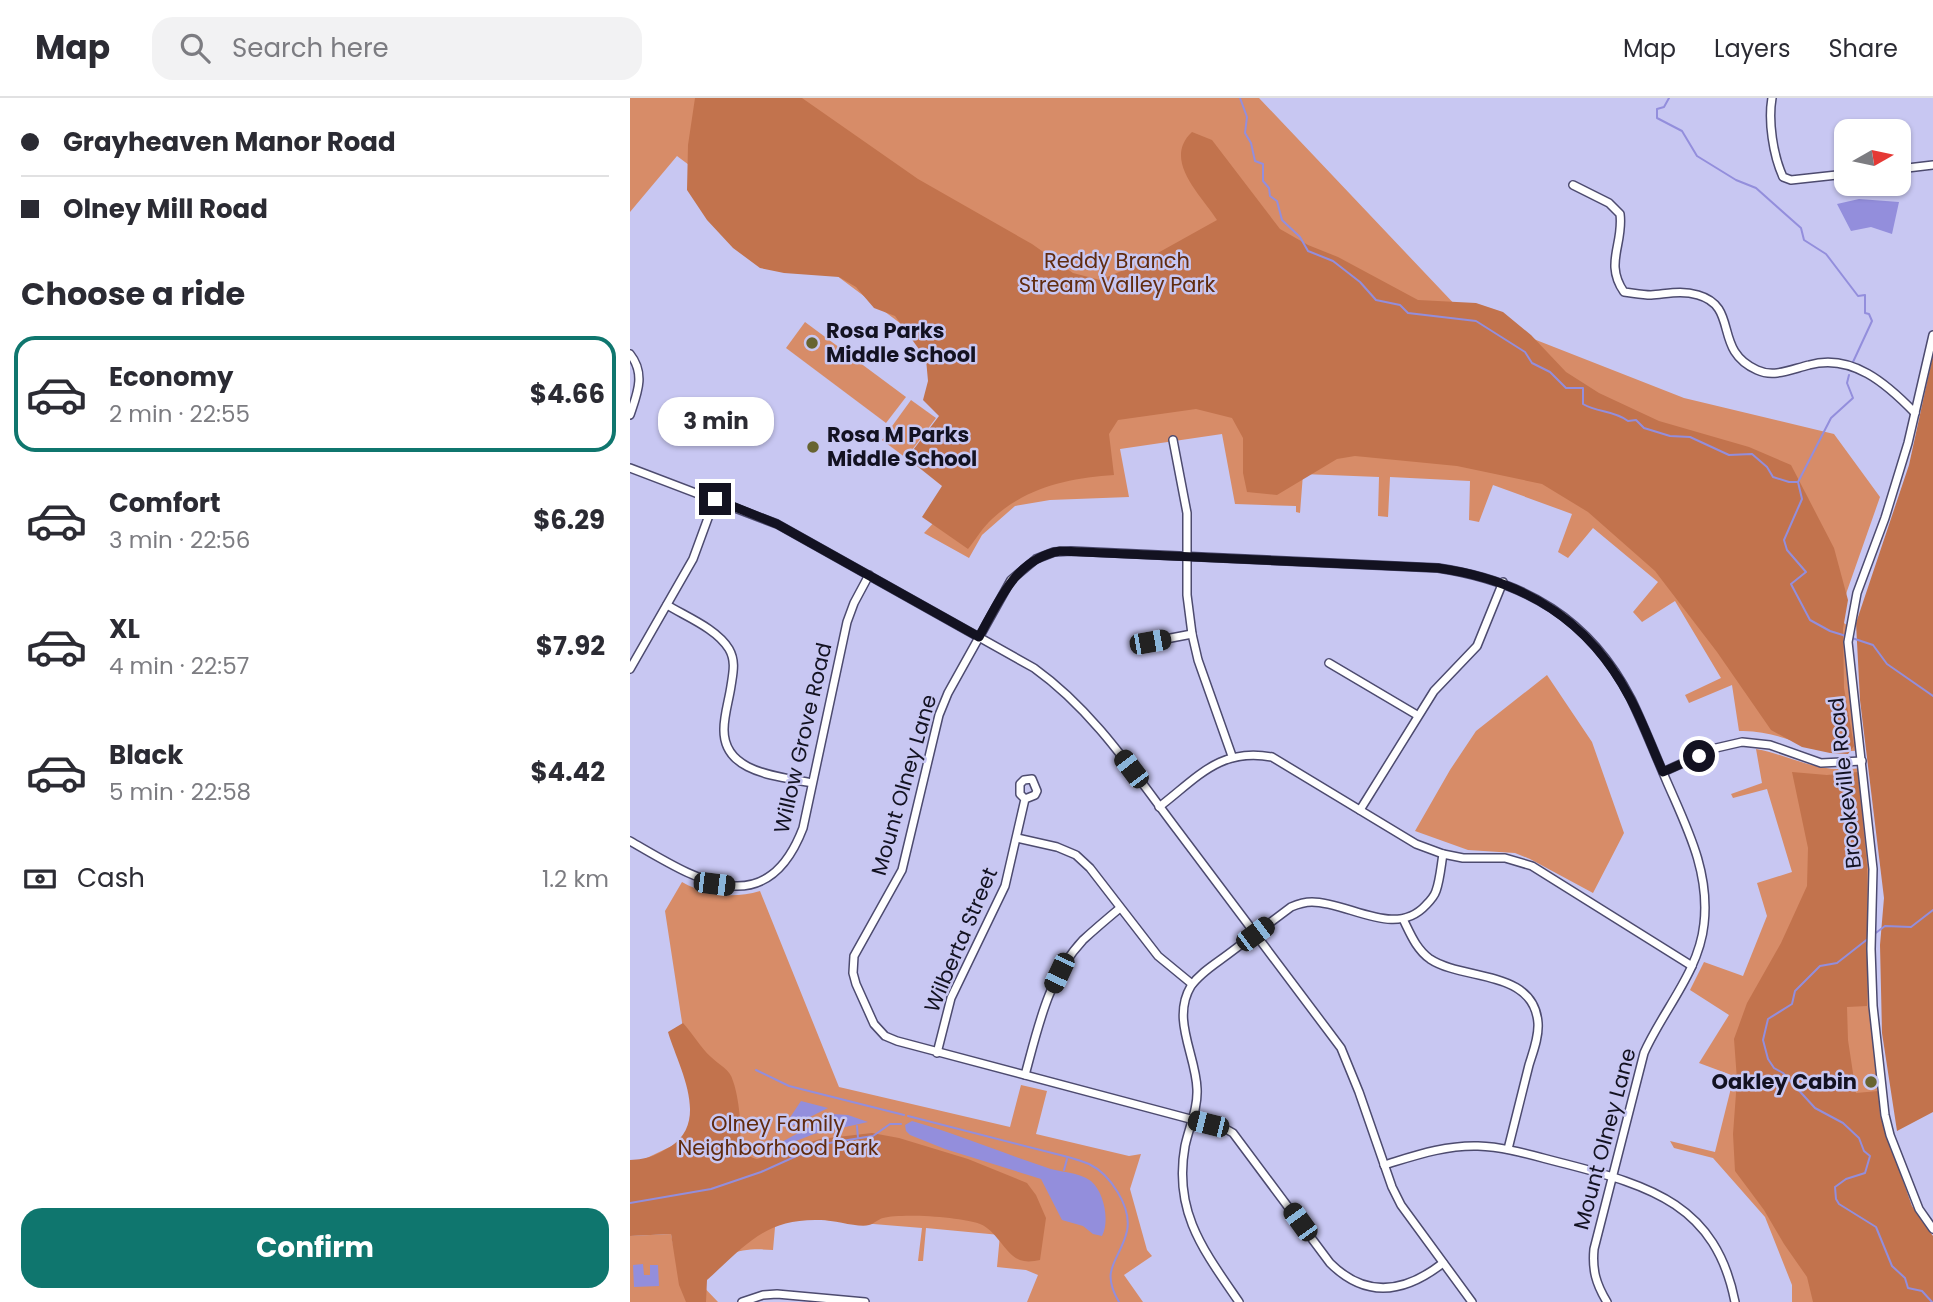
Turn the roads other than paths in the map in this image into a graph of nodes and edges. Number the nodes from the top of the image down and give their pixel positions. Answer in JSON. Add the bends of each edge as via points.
{"nodes":[{"id":1,"x":1772,"y":98,"type":"edge"},
{"id":2,"x":1933,"y":165,"type":"edge"},
{"id":3,"x":1911,"y":168,"type":"edge"},
{"id":4,"x":1834,"y":175,"type":"edge"},
{"id":5,"x":1573,"y":185,"type":"dead end"},
{"id":6,"x":1933,"y":335,"type":"edge"},
{"id":7,"x":630,"y":354,"type":"edge"},
{"id":8,"x":1915,"y":413,"type":"junction"},
{"id":9,"x":630,"y":415,"type":"edge"},
{"id":10,"x":1173,"y":440,"type":"dead end"},
{"id":11,"x":630,"y":468,"type":"edge"},
{"id":12,"x":715,"y":499,"type":"junction"},
{"id":13,"x":1188,"y":555,"type":"junction"},
{"id":14,"x":869,"y":576,"type":"junction"},
{"id":15,"x":1503,"y":582,"type":"junction"},
{"id":16,"x":667,"y":606,"type":"junction"},
{"id":17,"x":1192,"y":634,"type":"junction"},
{"id":18,"x":979,"y":637,"type":"junction"},
{"id":19,"x":1150,"y":642,"type":"dead end"},
{"id":20,"x":1329,"y":663,"type":"dead end"},
{"id":21,"x":630,"y":669,"type":"edge"},
{"id":22,"x":1417,"y":715,"type":"junction"},
{"id":23,"x":1232,"y":756,"type":"junction"},
{"id":24,"x":1862,"y":761,"type":"junction"},
{"id":25,"x":1663,"y":772,"type":"junction"},
{"id":26,"x":812,"y":783,"type":"junction"},
{"id":27,"x":1025,"y":799,"type":"dead end"},
{"id":28,"x":1159,"y":807,"type":"junction"},
{"id":29,"x":1360,"y":810,"type":"junction"},
{"id":30,"x":1017,"y":838,"type":"junction"},
{"id":31,"x":630,"y":841,"type":"edge"},
{"id":32,"x":1443,"y":854,"type":"junction"},
{"id":33,"x":1120,"y":908,"type":"junction"},
{"id":34,"x":1404,"y":919,"type":"junction"},
{"id":35,"x":1255,"y":934,"type":"junction"},
{"id":36,"x":1692,"y":966,"type":"junction"},
{"id":37,"x":1192,"y":984,"type":"junction"},
{"id":38,"x":937,"y":1052,"type":"junction"},
{"id":39,"x":1025,"y":1075,"type":"junction"},
{"id":40,"x":1192,"y":1120,"type":"junction"},
{"id":41,"x":1508,"y":1149,"type":"junction"},
{"id":42,"x":1384,"y":1165,"type":"junction"},
{"id":43,"x":1612,"y":1176,"type":"junction"},
{"id":44,"x":1933,"y":1228,"type":"edge"},
{"id":45,"x":1443,"y":1263,"type":"junction"},
{"id":46,"x":742,"y":1302,"type":"edge"},
{"id":47,"x":866,"y":1302,"type":"edge"},
{"id":48,"x":1239,"y":1302,"type":"edge"},
{"id":49,"x":1472,"y":1302,"type":"edge"},
{"id":50,"x":1607,"y":1302,"type":"edge"},
{"id":51,"x":1735,"y":1302,"type":"edge"}],
"edges":[{"from":1,"to":4,"type":"street","via":[[1770,111],[1783,177]]},
{"from":2,"to":3,"type":"street"},
{"from":5,"to":8,"type":"street","via":[[1609,203],[1619,214],[1615,279],[1624,292],[1700,295],[1722,313],[1731,348],[1743,363],[1760,372],[1777,373],[1820,362],[1849,366],[1875,377]]},
{"from":6,"to":8,"type":"street","name":"Brookeville Road"},
{"from":7,"to":9,"type":"street","via":[[640,378]]},
{"from":8,"to":24,"type":"street","name":"Brookeville Road","via":[[1849,628]]},
{"from":10,"to":13,"type":"street","via":[[1187,513]]},
{"from":11,"to":12,"type":"street"},
{"from":12,"to":14,"type":"street","via":[[777,524]]},
{"from":12,"to":16,"type":"street","via":[[693,559]]},
{"from":13,"to":15,"type":"street","name":"Mount Olney Lane","via":[[1438,568]]},
{"from":13,"to":17,"type":"street"},
{"from":13,"to":18,"type":"street","name":"Mount Olney Lane","via":[[1060,551],[1036,559],[1012,580]]},
{"from":14,"to":18,"type":"street"},
{"from":14,"to":26,"type":"street","name":"Willow Grove Road","via":[[847,622]]},
{"from":15,"to":22,"type":"street","via":[[1477,646]]},
{"from":15,"to":25,"type":"street","name":"Mount Olney Lane","via":[[1552,608],[1598,649],[1630,698]]},
{"from":16,"to":21,"type":"street"},
{"from":16,"to":26,"type":"street","via":[[717,635],[728,647],[734,668],[724,729],[737,760],[753,769]]},
{"from":17,"to":19,"type":"street"},
{"from":17,"to":23,"type":"street"},
{"from":18,"to":28,"type":"street","via":[[1034,668],[1060,689],[1102,732]]},
{"from":18,"to":38,"type":"street","name":"Mount Olney Lane","via":[[939,715],[902,870],[854,956],[856,984],[874,1024],[885,1036]]},
{"from":20,"to":22,"type":"street"},
{"from":22,"to":29,"type":"street"},
{"from":23,"to":28,"type":"street","via":[[1217,762]]},
{"from":23,"to":29,"type":"street","via":[[1272,757]]},
{"from":24,"to":25,"type":"street","via":[[1821,762],[1770,745],[1742,742],[1716,748]]},
{"from":24,"to":44,"type":"street","name":"Brookeville Road","via":[[1873,869],[1872,1006],[1885,1115],[1919,1209]]},
{"from":25,"to":36,"type":"street","name":"Mount Olney Lane","via":[[1693,840],[1704,881],[1704,925]]},
{"from":26,"to":31,"type":"street","name":"Willow Grove Road","via":[[795,847],[773,873],[749,885],[705,881]]},
{"from":27,"to":30,"type":"street","name":"Wilberta Street"},
{"from":28,"to":35,"type":"street"},
{"from":29,"to":32,"type":"street","via":[[1416,844]]},
{"from":30,"to":33,"type":"street","via":[[1076,855]]},
{"from":30,"to":38,"type":"street","name":"Wilberta Street","via":[[1005,886],[951,998]]},
{"from":32,"to":34,"type":"street","via":[[1432,898],[1421,911]]},
{"from":32,"to":36,"type":"street","via":[[1532,866]]},
{"from":33,"to":37,"type":"street","via":[[1158,956]]},
{"from":33,"to":39,"type":"street","via":[[1083,940],[1059,973],[1044,1005]]},
{"from":34,"to":35,"type":"street","via":[[1383,919],[1311,902],[1291,907]]},
{"from":34,"to":41,"type":"street","via":[[1415,943],[1431,960],[1508,983],[1535,1007],[1538,1032]]},
{"from":35,"to":37,"type":"street"},
{"from":35,"to":42,"type":"street","via":[[1341,1048]]},
{"from":36,"to":43,"type":"street","name":"Mount Olney Lane","via":[[1644,1053]]},
{"from":37,"to":40,"type":"street","via":[[1182,1014],[1198,1087]]},
{"from":38,"to":39,"type":"street","name":"Mount Olney Lane"},
{"from":39,"to":40,"type":"street","name":"Mount Olney Lane"},
{"from":40,"to":45,"type":"street","name":"Mount Olney Lane","via":[[1224,1128],[1240,1139],[1330,1263],[1351,1280],[1365,1286],[1399,1287],[1427,1276]]},
{"from":40,"to":48,"type":"street","via":[[1183,1180],[1188,1216],[1199,1244]]},
{"from":41,"to":42,"type":"street","via":[[1449,1148]]},
{"from":41,"to":43,"type":"street"},
{"from":42,"to":45,"type":"street","via":[[1401,1205]]},
{"from":43,"to":50,"type":"street","name":"Mount Olney Lane","via":[[1592,1266]]},
{"from":43,"to":51,"type":"street","via":[[1662,1196],[1695,1221],[1724,1262]]},
{"from":45,"to":49,"type":"street"},
{"from":46,"to":47,"type":"street","via":[[777,1294]]}]}
